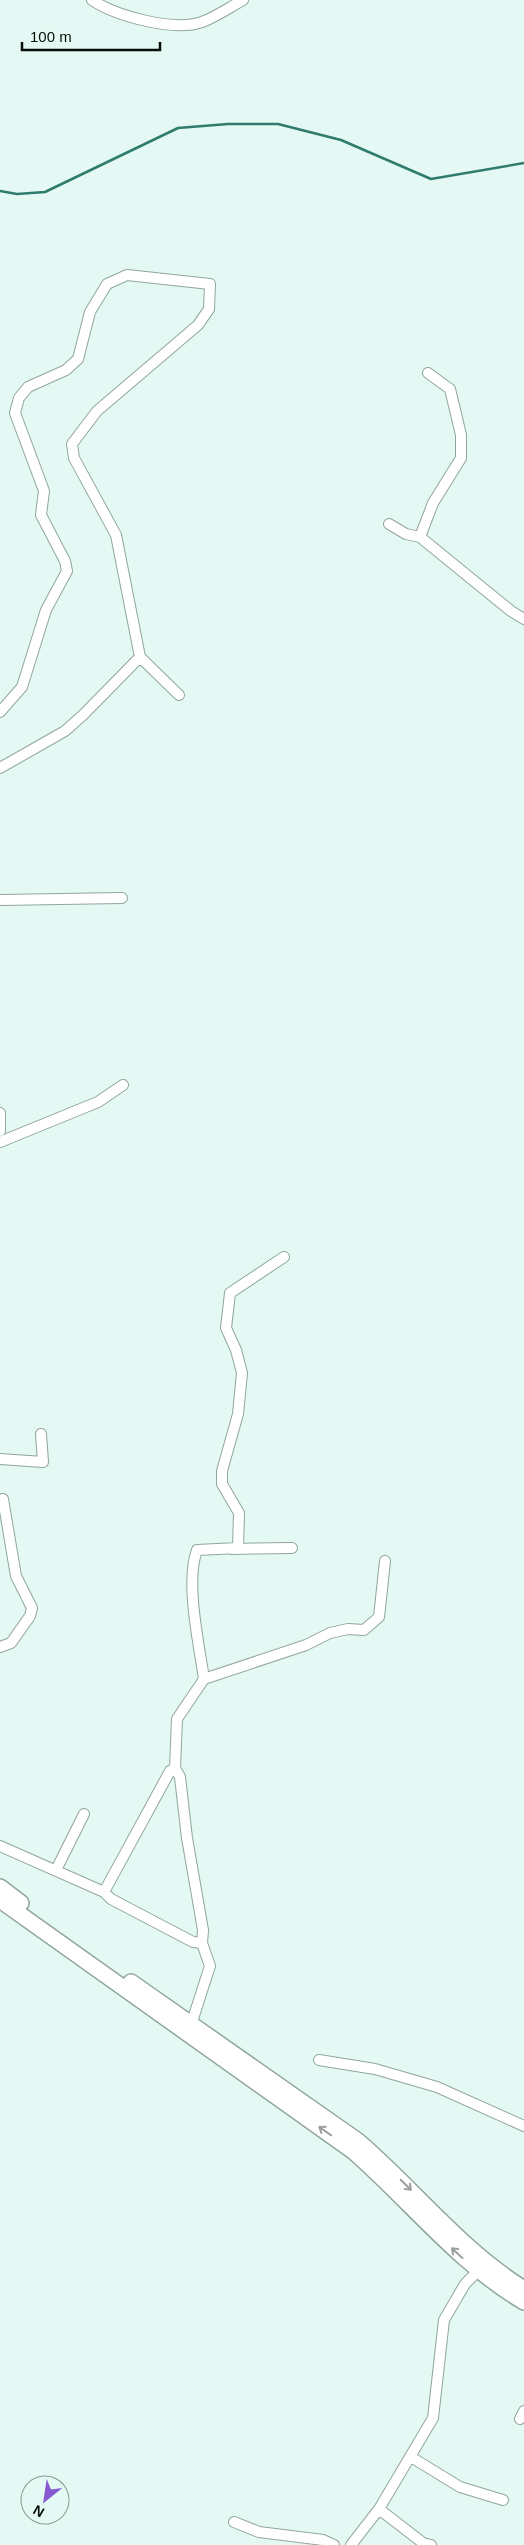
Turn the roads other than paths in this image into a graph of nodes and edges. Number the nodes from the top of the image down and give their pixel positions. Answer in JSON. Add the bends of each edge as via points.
{"nodes":[{"id":1,"x":92,"y":0,"type":"edge"},
{"id":2,"x":243,"y":0,"type":"edge"},
{"id":3,"x":428,"y":373,"type":"dead end"},
{"id":4,"x":389,"y":524,"type":"dead end"},
{"id":5,"x":420,"y":537,"type":"junction"},
{"id":6,"x":524,"y":619,"type":"edge"},
{"id":7,"x":140,"y":657,"type":"junction"},
{"id":8,"x":179,"y":695,"type":"dead end"},
{"id":9,"x":0,"y":712,"type":"edge"},
{"id":10,"x":0,"y":768,"type":"edge"},
{"id":11,"x":122,"y":898,"type":"dead end"},
{"id":12,"x":0,"y":900,"type":"edge"},
{"id":13,"x":123,"y":1085,"type":"dead end"},
{"id":14,"x":0,"y":1113,"type":"edge"},
{"id":15,"x":0,"y":1131,"type":"edge"},
{"id":16,"x":0,"y":1142,"type":"edge"},
{"id":17,"x":284,"y":1256,"type":"dead end"},
{"id":18,"x":41,"y":1434,"type":"dead end"},
{"id":19,"x":0,"y":1459,"type":"edge"},
{"id":20,"x":3,"y":1499,"type":"dead end"},
{"id":21,"x":238,"y":1548,"type":"junction"},
{"id":22,"x":292,"y":1548,"type":"dead end"},
{"id":23,"x":385,"y":1561,"type":"dead end"},
{"id":24,"x":0,"y":1647,"type":"edge"},
{"id":25,"x":204,"y":1679,"type":"junction"},
{"id":26,"x":175,"y":1768,"type":"junction"},
{"id":27,"x":84,"y":1814,"type":"dead end"},
{"id":28,"x":0,"y":1846,"type":"edge"},
{"id":29,"x":56,"y":1870,"type":"junction"},
{"id":30,"x":0,"y":1887,"type":"edge"},
{"id":31,"x":104,"y":1892,"type":"junction"},
{"id":32,"x":0,"y":1900,"type":"edge"},
{"id":33,"x":202,"y":1943,"type":"junction"},
{"id":34,"x":189,"y":2030,"type":"junction"},
{"id":35,"x":319,"y":2060,"type":"dead end"},
{"id":36,"x":524,"y":2126,"type":"edge"},
{"id":37,"x":483,"y":2267,"type":"junction"},
{"id":38,"x":524,"y":2289,"type":"edge"},
{"id":39,"x":524,"y":2302,"type":"edge"},
{"id":40,"x":411,"y":2457,"type":"junction"},
{"id":41,"x":503,"y":2500,"type":"dead end"},
{"id":42,"x":379,"y":2509,"type":"junction"},
{"id":43,"x":234,"y":2522,"type":"dead end"},
{"id":44,"x":334,"y":2545,"type":"edge"},
{"id":45,"x":351,"y":2545,"type":"edge"},
{"id":46,"x":431,"y":2545,"type":"edge"}],
"edges":[{"from":1,"to":2,"type":"street","via":[[125,15],[177,25],[202,22]]},
{"from":3,"to":5,"type":"street","via":[[450,389],[461,435],[461,458],[433,503]]},
{"from":4,"to":5,"type":"street","via":[[406,534]]},
{"from":5,"to":6,"type":"street","via":[[511,612]]},
{"from":7,"to":8,"type":"street"},
{"from":7,"to":9,"type":"street","via":[[116,534],[74,458],[72,444],[97,411],[198,325],[211,301],[210,284],[127,275],[107,284],[90,312],[78,359],[66,370],[28,387],[19,398],[15,414],[44,492],[41,515],[67,571],[46,610],[22,687]]},
{"from":7,"to":10,"type":"street","via":[[65,731]]},
{"from":11,"to":12,"type":"street"},
{"from":13,"to":16,"type":"street","via":[[98,1102]]},
{"from":14,"to":15,"type":"street"},
{"from":17,"to":21,"type":"street","via":[[230,1293],[226,1328],[242,1373],[238,1414],[222,1471],[222,1484],[239,1513]]},
{"from":18,"to":19,"type":"street","via":[[42,1462]]},
{"from":20,"to":24,"type":"street","via":[[16,1576],[32,1608],[11,1643]]},
{"from":21,"to":22,"type":"street"},
{"from":21,"to":25,"type":"street","via":[[197,1550],[193,1562],[195,1616]]},
{"from":23,"to":25,"type":"street","via":[[379,1617],[364,1630],[348,1629],[330,1634]]},
{"from":25,"to":26,"type":"street","via":[[177,1720]]},
{"from":26,"to":31,"type":"street","via":[[170,1771]]},
{"from":26,"to":33,"type":"street","via":[[180,1777],[203,1930]]},
{"from":27,"to":29,"type":"street"},
{"from":28,"to":29,"type":"street"},
{"from":29,"to":31,"type":"street"},
{"from":30,"to":34,"type":"main road"},
{"from":31,"to":33,"type":"street","via":[[110,1899],[193,1942]]},
{"from":32,"to":34,"type":"main road"},
{"from":33,"to":34,"type":"street","via":[[210,1966]]},
{"from":34,"to":37,"type":"main road","via":[[358,2141]]},
{"from":35,"to":36,"type":"street","via":[[375,2069],[437,2087]]},
{"from":37,"to":38,"type":"main road"},
{"from":37,"to":39,"type":"main road"},
{"from":37,"to":40,"type":"street","via":[[453,2302],[444,2320],[434,2418]]},
{"from":40,"to":41,"type":"street","via":[[460,2487]]},
{"from":40,"to":42,"type":"street"},
{"from":42,"to":45,"type":"street"},
{"from":42,"to":46,"type":"street","via":[[423,2543]]},
{"from":43,"to":44,"type":"street","via":[[259,2532],[323,2540]]}]}
